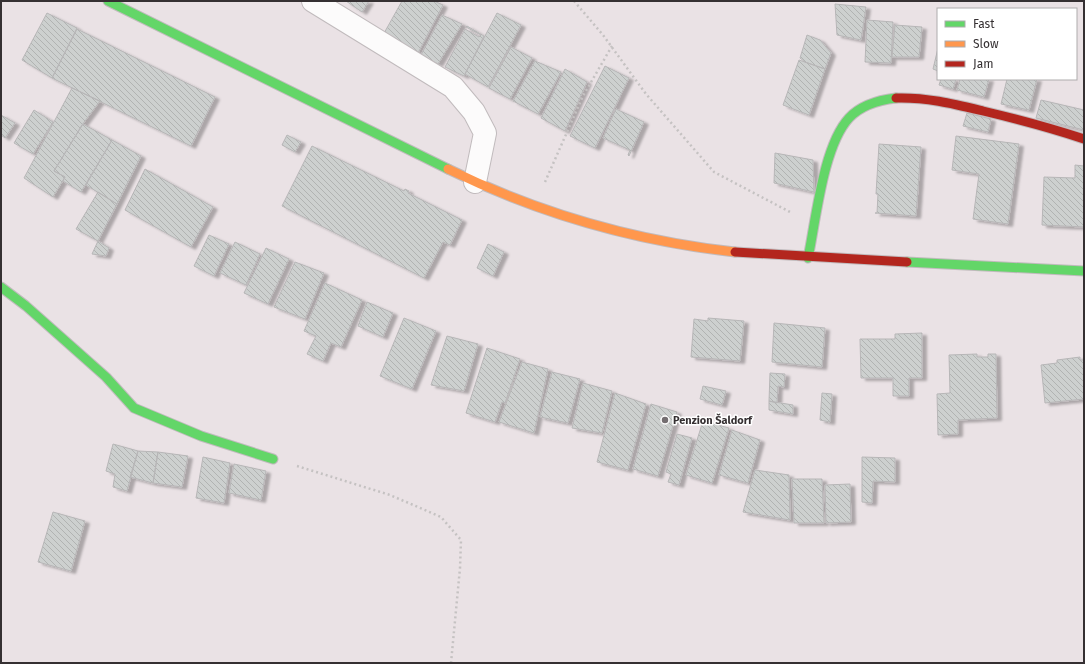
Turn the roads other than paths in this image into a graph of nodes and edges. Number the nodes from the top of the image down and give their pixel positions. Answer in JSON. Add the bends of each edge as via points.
{"nodes":[{"id":1,"x":108,"y":1,"type":"edge"},
{"id":2,"x":313,"y":1,"type":"edge"},
{"id":3,"x":1084,"y":139,"type":"edge"},
{"id":4,"x":475,"y":182,"type":"junction"},
{"id":5,"x":808,"y":258,"type":"junction"},
{"id":6,"x":1084,"y":271,"type":"edge"},
{"id":7,"x":1,"y":287,"type":"edge"},
{"id":8,"x":273,"y":459,"type":"road end"}],
"edges":[{"from":1,"to":4,"type":"main road"},
{"from":2,"to":4,"type":"street","via":[[453,87],[474,112],[485,133]]},
{"from":3,"to":5,"type":"main road","via":[[1009,117],[940,102],[901,99],[882,100],[864,106],[846,120],[836,140],[818,207]]},
{"from":4,"to":5,"type":"main road","via":[[585,223],[663,242],[731,252]]},
{"from":5,"to":6,"type":"main road"},
{"from":7,"to":8,"type":"main road","via":[[106,377],[134,408],[201,436]]}]}
